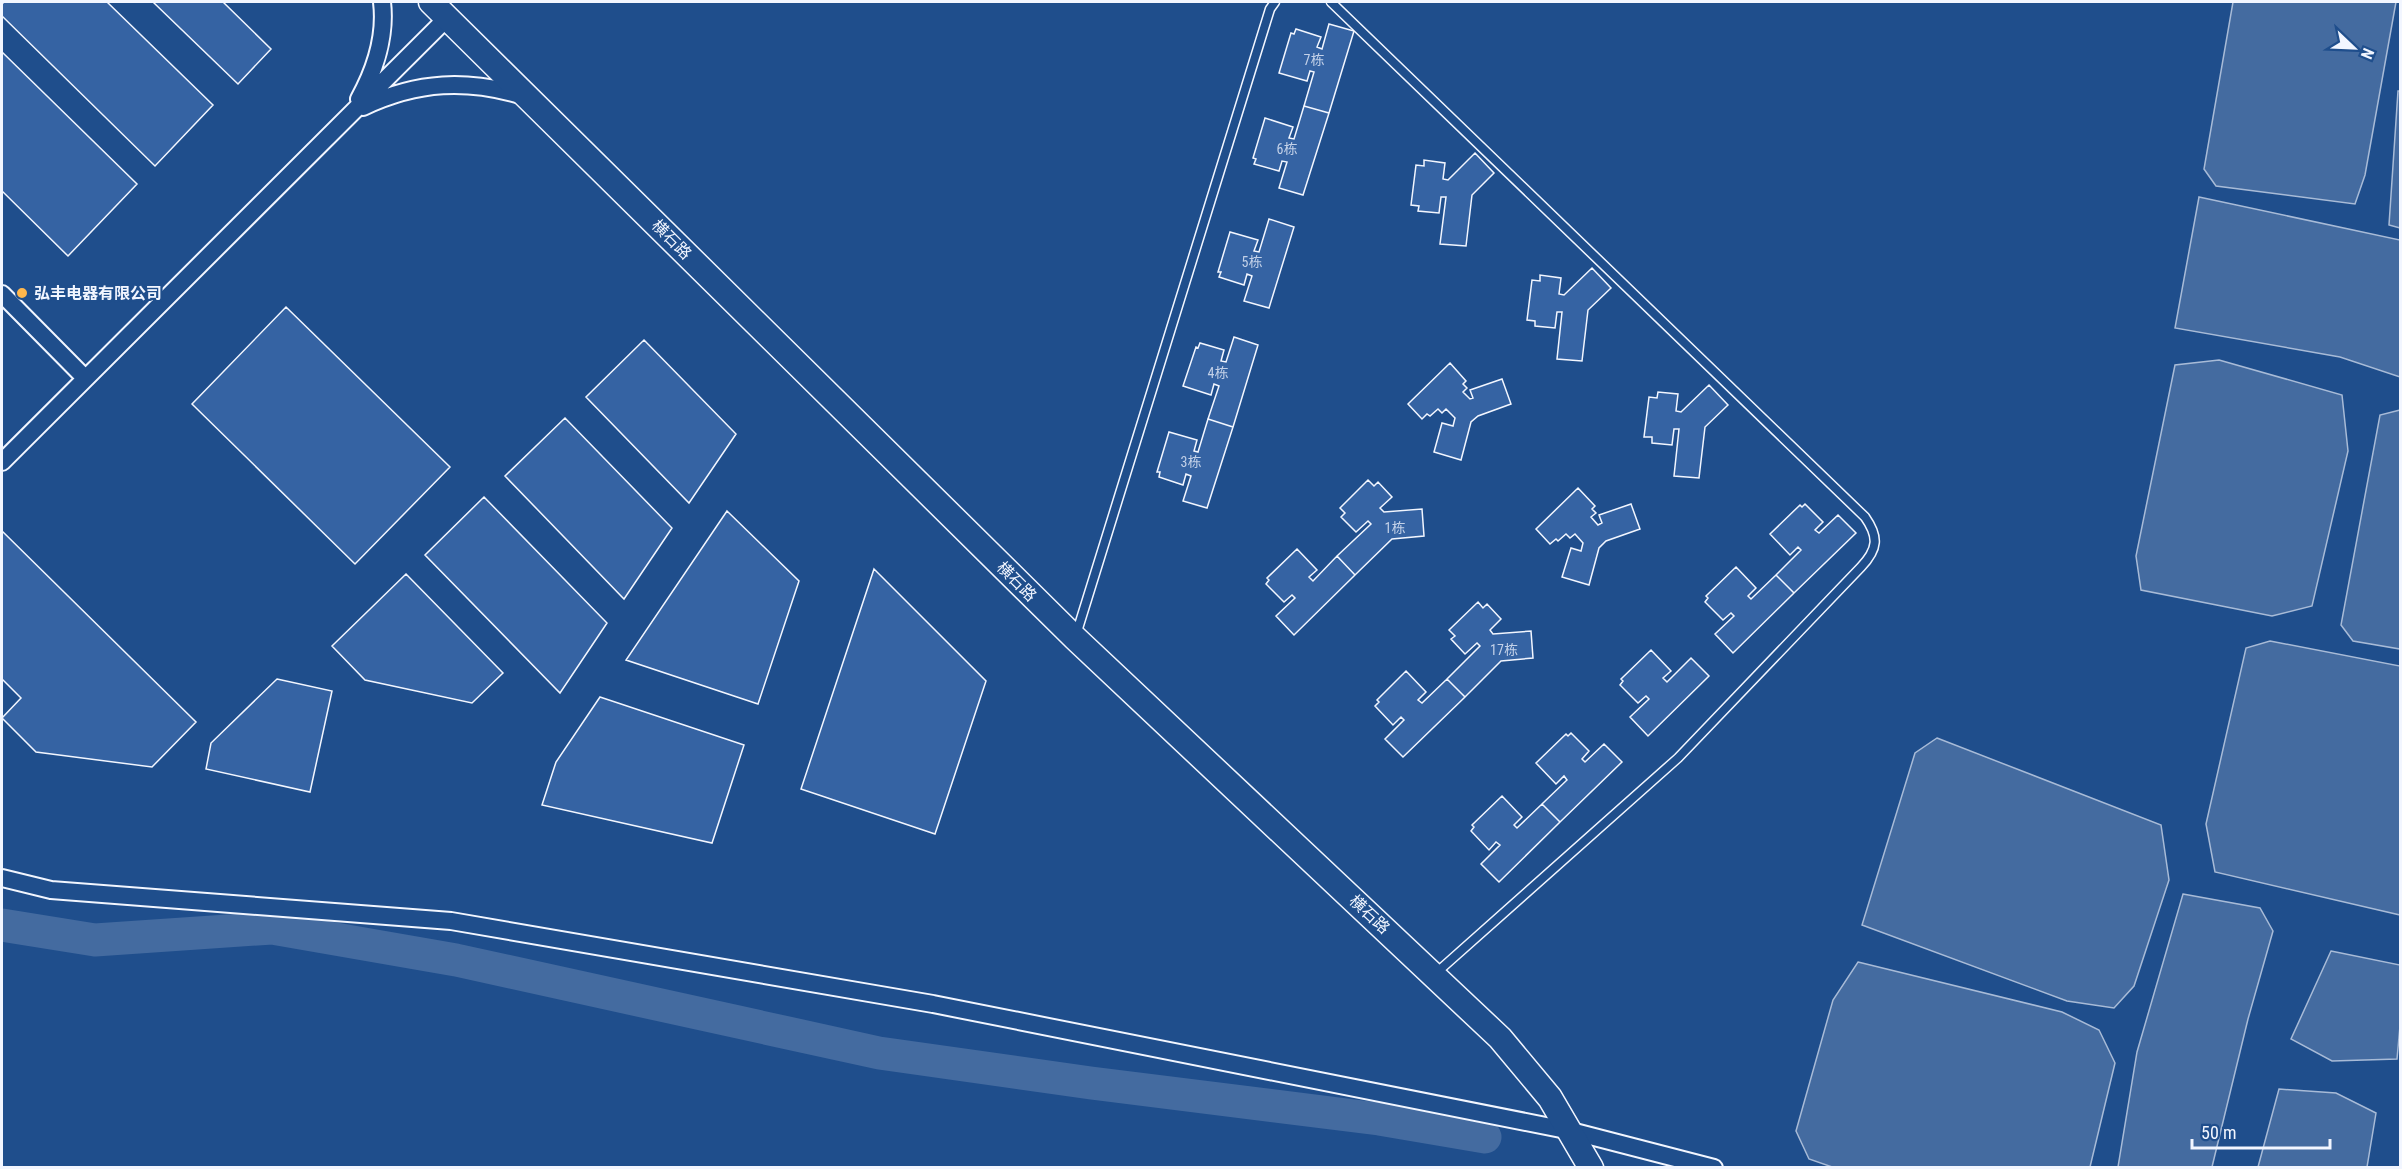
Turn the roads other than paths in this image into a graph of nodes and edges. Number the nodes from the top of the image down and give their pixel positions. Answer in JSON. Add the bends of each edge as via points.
{"nodes":[{"id":1,"x":382,"y":2,"type":"edge"},
{"id":2,"x":1275,"y":2,"type":"edge"},
{"id":3,"x":1331,"y":2,"type":"edge"},
{"id":4,"x":439,"y":10,"type":"edge"},
{"id":5,"x":530,"y":98,"type":"junction"},
{"id":6,"x":352,"y":113,"type":"junction"},
{"id":7,"x":2,"y":294,"type":"edge"},
{"id":8,"x":85,"y":378,"type":"junction"},
{"id":9,"x":2,"y":462,"type":"edge"},
{"id":10,"x":1075,"y":638,"type":"junction"},
{"id":11,"x":2,"y":878,"type":"edge"},
{"id":12,"x":1435,"y":974,"type":"junction"},
{"id":13,"x":1571,"y":1131,"type":"junction"},
{"id":14,"x":1591,"y":1167,"type":"edge"},
{"id":15,"x":1714,"y":1167,"type":"edge"}],
"edges":[{"from":1,"to":6,"type":"street","via":[[380,45],[369,81]]},
{"from":2,"to":10,"type":"lane"},
{"from":3,"to":12,"type":"lane","via":[[1864,517],[1873,528],[1875,542],[1862,567],[1678,758]]},
{"from":4,"to":5,"type":"main road","name":"横石路"},
{"from":4,"to":6,"type":"street"},
{"from":5,"to":6,"type":"street","via":[[495,87],[421,87],[385,97]]},
{"from":5,"to":10,"type":"main road","name":"横石路"},
{"from":6,"to":8,"type":"street"},
{"from":7,"to":8,"type":"street"},
{"from":8,"to":9,"type":"street"},
{"from":10,"to":12,"type":"main road","name":"横石路"},
{"from":11,"to":13,"type":"street","via":[[51,890],[451,921],[933,1004]]},
{"from":12,"to":13,"type":"main road","name":"横石路","via":[[1526,1067]]},
{"from":13,"to":14,"type":"main road","name":"横石路"},
{"from":13,"to":15,"type":"street"}]}
